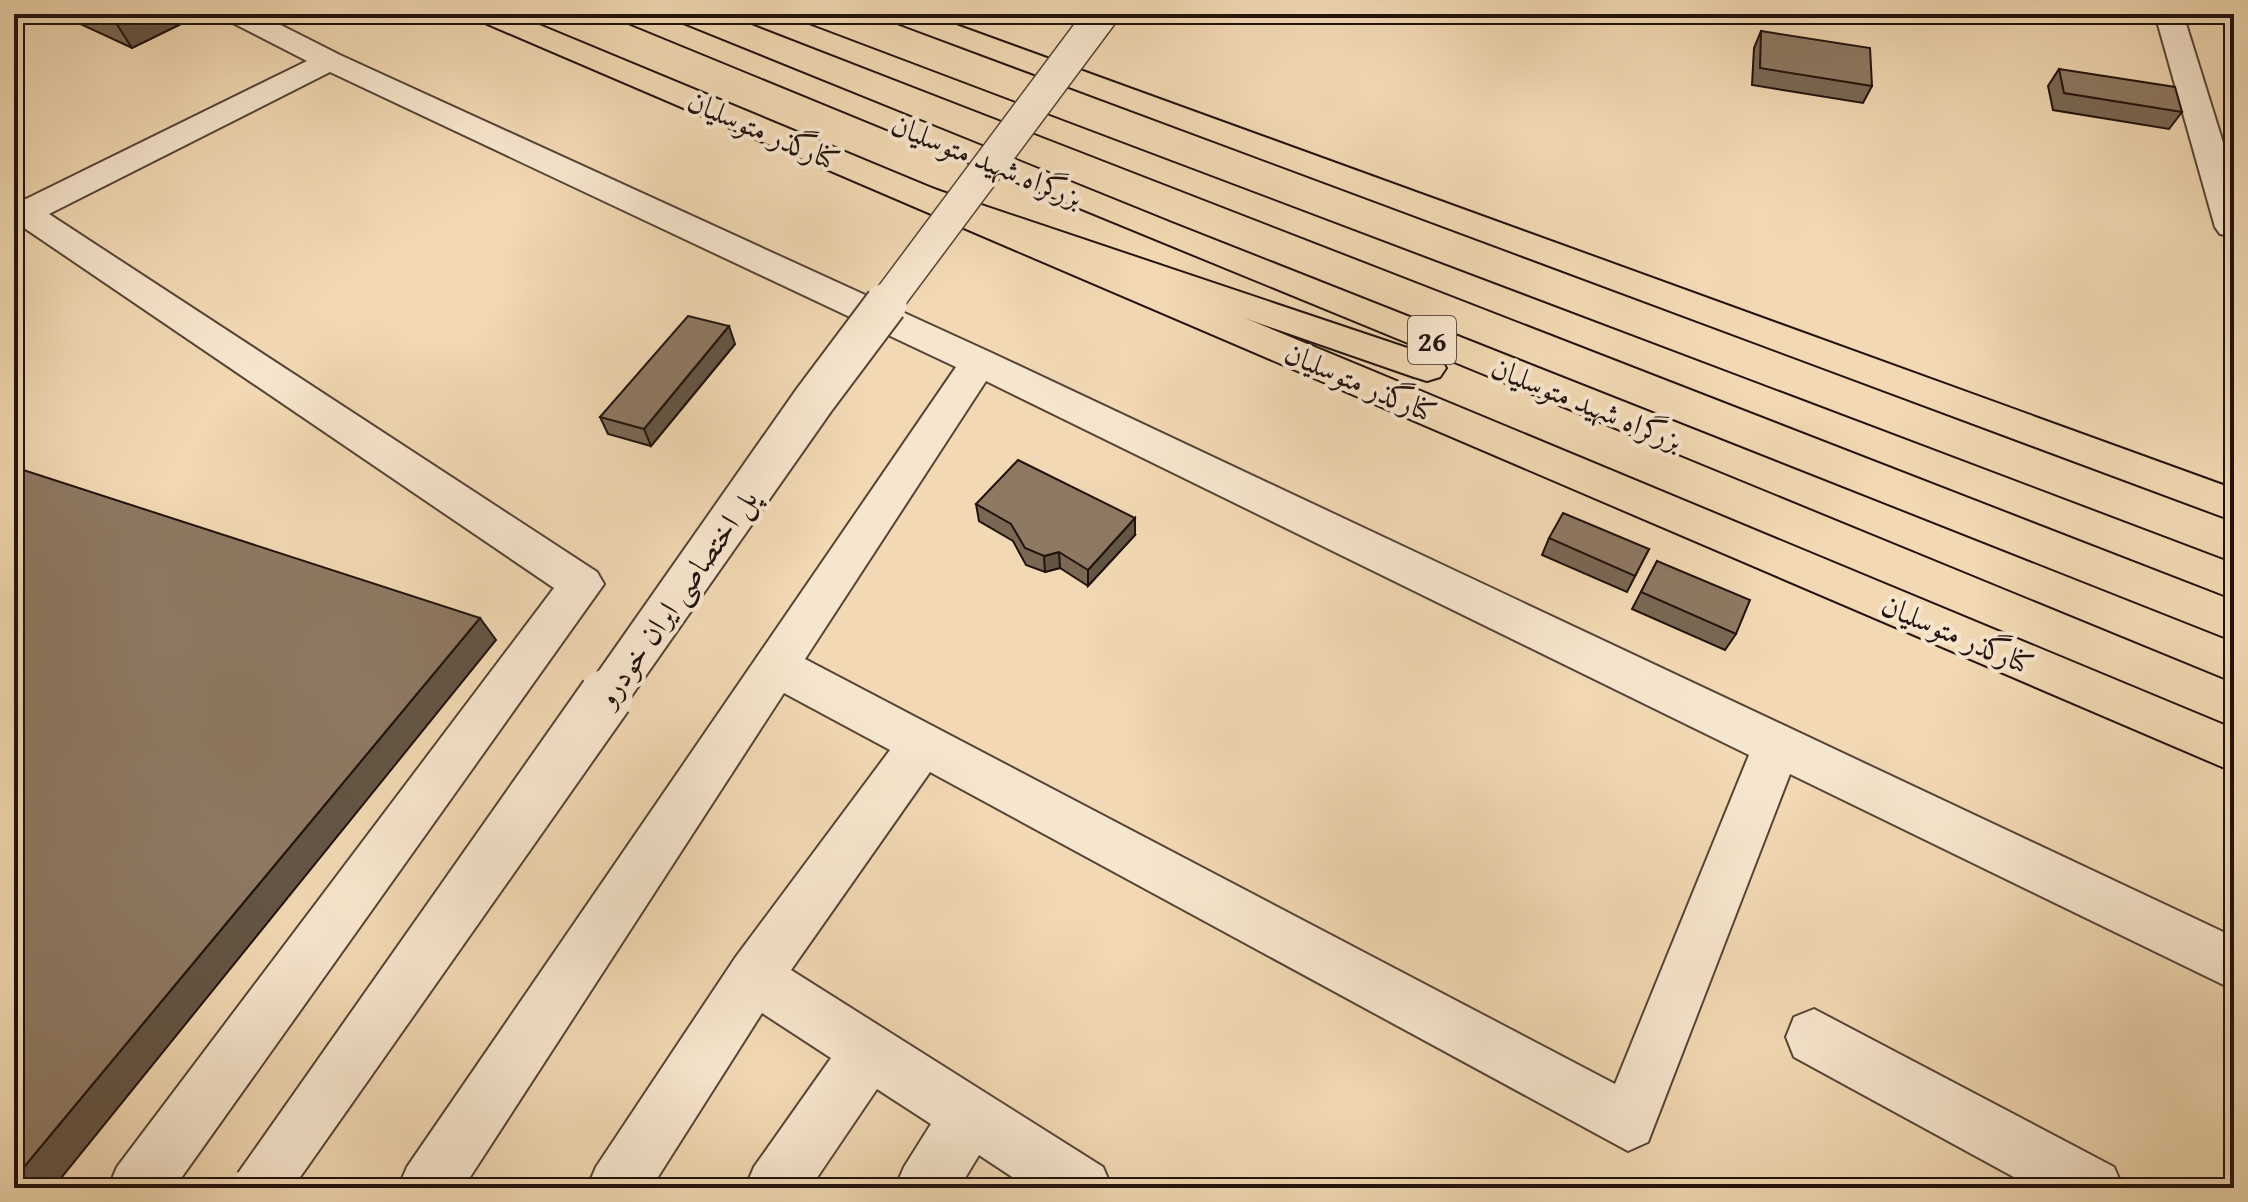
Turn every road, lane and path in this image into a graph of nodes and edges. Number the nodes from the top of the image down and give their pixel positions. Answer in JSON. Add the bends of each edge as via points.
{"nodes":[{"id":1,"x":237,"y":14,"type":"edge"},
{"id":2,"x":488,"y":14,"type":"edge"},
{"id":3,"x":631,"y":14,"type":"edge"},
{"id":4,"x":754,"y":14,"type":"edge"},
{"id":5,"x":899,"y":14,"type":"edge"},
{"id":6,"x":1102,"y":14,"type":"edge"},
{"id":7,"x":2169,"y":14,"type":"edge"},
{"id":8,"x":330,"y":61,"type":"junction"},
{"id":9,"x":907,"y":190,"type":"junction"},
{"id":10,"x":19,"y":209,"type":"edge"},
{"id":11,"x":2232,"y":227,"type":"dead end"},
{"id":12,"x":979,"y":362,"type":"junction"},
{"id":13,"x":2234,"y":505,"type":"edge"},
{"id":14,"x":1930,"y":541,"type":"junction"},
{"id":15,"x":2234,"y":582,"type":"edge"},
{"id":16,"x":2234,"y":663,"type":"edge"},
{"id":17,"x":776,"y":666,"type":"junction"},
{"id":18,"x":922,"y":744,"type":"junction"},
{"id":19,"x":1777,"y":745,"type":"junction"},
{"id":20,"x":2234,"y":751,"type":"edge"},
{"id":21,"x":2234,"y":964,"type":"edge"},
{"id":22,"x":754,"y":977,"type":"junction"},
{"id":23,"x":1814,"y":1037,"type":"dead end"},
{"id":24,"x":870,"y":1051,"type":"junction"},
{"id":25,"x":970,"y":1116,"type":"junction"},
{"id":26,"x":1066,"y":1184,"type":"edge"},
{"id":27,"x":138,"y":1188,"type":"edge"},
{"id":28,"x":260,"y":1188,"type":"edge"},
{"id":29,"x":428,"y":1188,"type":"edge"},
{"id":30,"x":617,"y":1188,"type":"edge"},
{"id":31,"x":775,"y":1188,"type":"edge"},
{"id":32,"x":925,"y":1188,"type":"edge"},
{"id":33,"x":2093,"y":1188,"type":"edge"}],
"edges":[{"from":1,"to":8,"type":"street"},
{"from":2,"to":9,"type":"main road","name":"کنارگذر متوسلیان"},
{"from":3,"to":14,"type":"main road","name":"بزرگراه شهید متوسلیان","number":"26"},
{"from":4,"to":15,"type":"main road","name":"بزرگراه شهید متوسلیان"},
{"from":5,"to":13,"type":"main road"},
{"from":6,"to":28,"type":"street","name":"پل اختصاصی ایران خودرو","bridge":true,"via":[[814,400]]},
{"from":7,"to":11,"type":"street"},
{"from":8,"to":10,"type":"street"},
{"from":8,"to":12,"type":"street"},
{"from":9,"to":14,"type":"main road"},
{"from":9,"to":20,"type":"main road","name":"کنارگذر متوسلیان"},
{"from":10,"to":27,"type":"street","via":[[582,584]]},
{"from":12,"to":17,"type":"street"},
{"from":12,"to":19,"type":"street"},
{"from":14,"to":16,"type":"main road","name":"بزرگراه شهید متوسلیان","number":"26"},
{"from":17,"to":18,"type":"street"},
{"from":17,"to":29,"type":"street"},
{"from":18,"to":19,"type":"street","via":[[1628,1122]]},
{"from":18,"to":22,"type":"street"},
{"from":19,"to":21,"type":"street"},
{"from":22,"to":24,"type":"street"},
{"from":22,"to":30,"type":"street"},
{"from":23,"to":33,"type":"street"},
{"from":24,"to":25,"type":"street"},
{"from":24,"to":31,"type":"street"},
{"from":25,"to":26,"type":"street"},
{"from":25,"to":32,"type":"street"}]}
